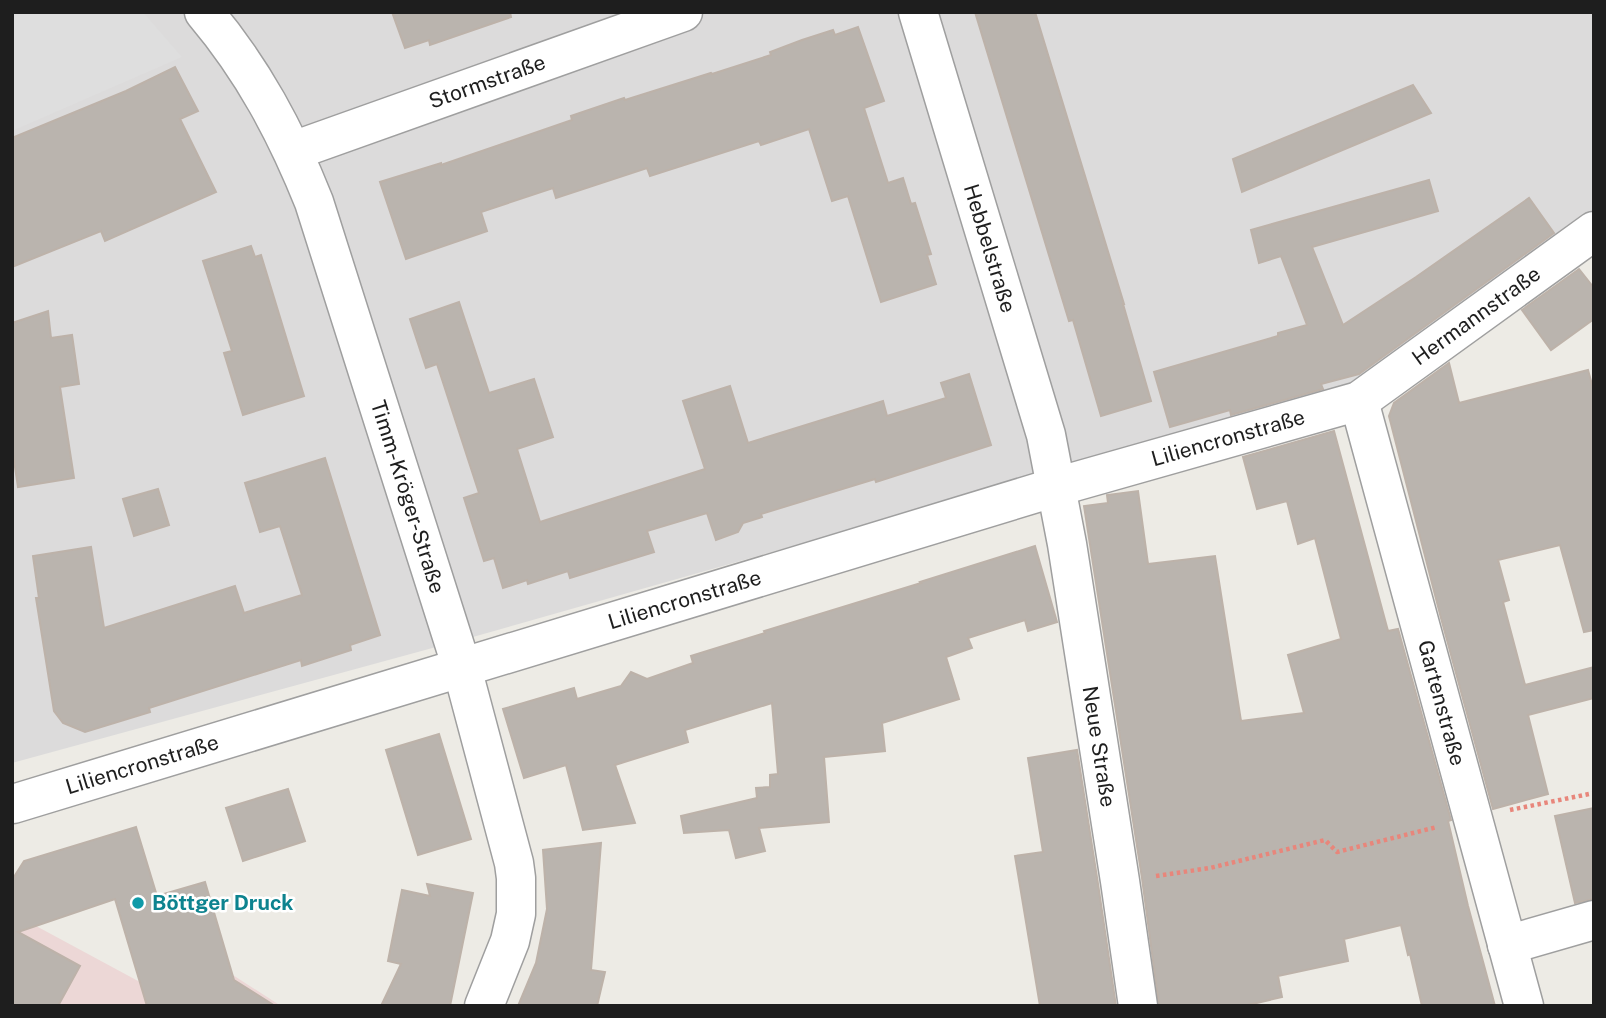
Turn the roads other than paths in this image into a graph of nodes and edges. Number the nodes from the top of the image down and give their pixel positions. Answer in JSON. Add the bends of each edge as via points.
{"nodes":[{"id":1,"x":204,"y":12,"type":"edge"},
{"id":2,"x":683,"y":12,"type":"edge"},
{"id":3,"x":918,"y":12,"type":"edge"},
{"id":4,"x":293,"y":151,"type":"junction"},
{"id":5,"x":1594,"y":231,"type":"edge"},
{"id":6,"x":1359,"y":401,"type":"junction"},
{"id":7,"x":1056,"y":487,"type":"junction"},
{"id":8,"x":462,"y":668,"type":"junction"},
{"id":9,"x":13,"y":802,"type":"edge"},
{"id":10,"x":1594,"y":920,"type":"edge"},
{"id":11,"x":1507,"y":945,"type":"junction"},
{"id":12,"x":484,"y":1006,"type":"edge"},
{"id":13,"x":1138,"y":1006,"type":"edge"},
{"id":14,"x":1524,"y":1006,"type":"edge"}],
"edges":[{"from":1,"to":4,"type":"street","name":"Timm-Kröger-Straße","via":[[260,90]]},
{"from":2,"to":4,"type":"street","name":"Stormstraße"},
{"from":3,"to":7,"type":"street","name":"Hebbelstraße","via":[[1042,423]]},
{"from":4,"to":8,"type":"street","name":"Timm-Kröger-Straße","via":[[314,202]]},
{"from":5,"to":6,"type":"street","name":"Hermannstraße"},
{"from":6,"to":7,"type":"street","name":"Liliencronstraße"},
{"from":6,"to":11,"type":"street","name":"Gartenstraße"},
{"from":7,"to":8,"type":"street","name":"Liliencronstraße"},
{"from":7,"to":13,"type":"street","name":"Neue Straße"},
{"from":8,"to":9,"type":"street","name":"Liliencronstraße"},
{"from":8,"to":12,"type":"street","name":"Timm-Kröger-Straße","via":[[516,878],[510,941]]},
{"from":10,"to":11,"type":"street"},
{"from":11,"to":14,"type":"street","name":"Gartenstraße"}]}
